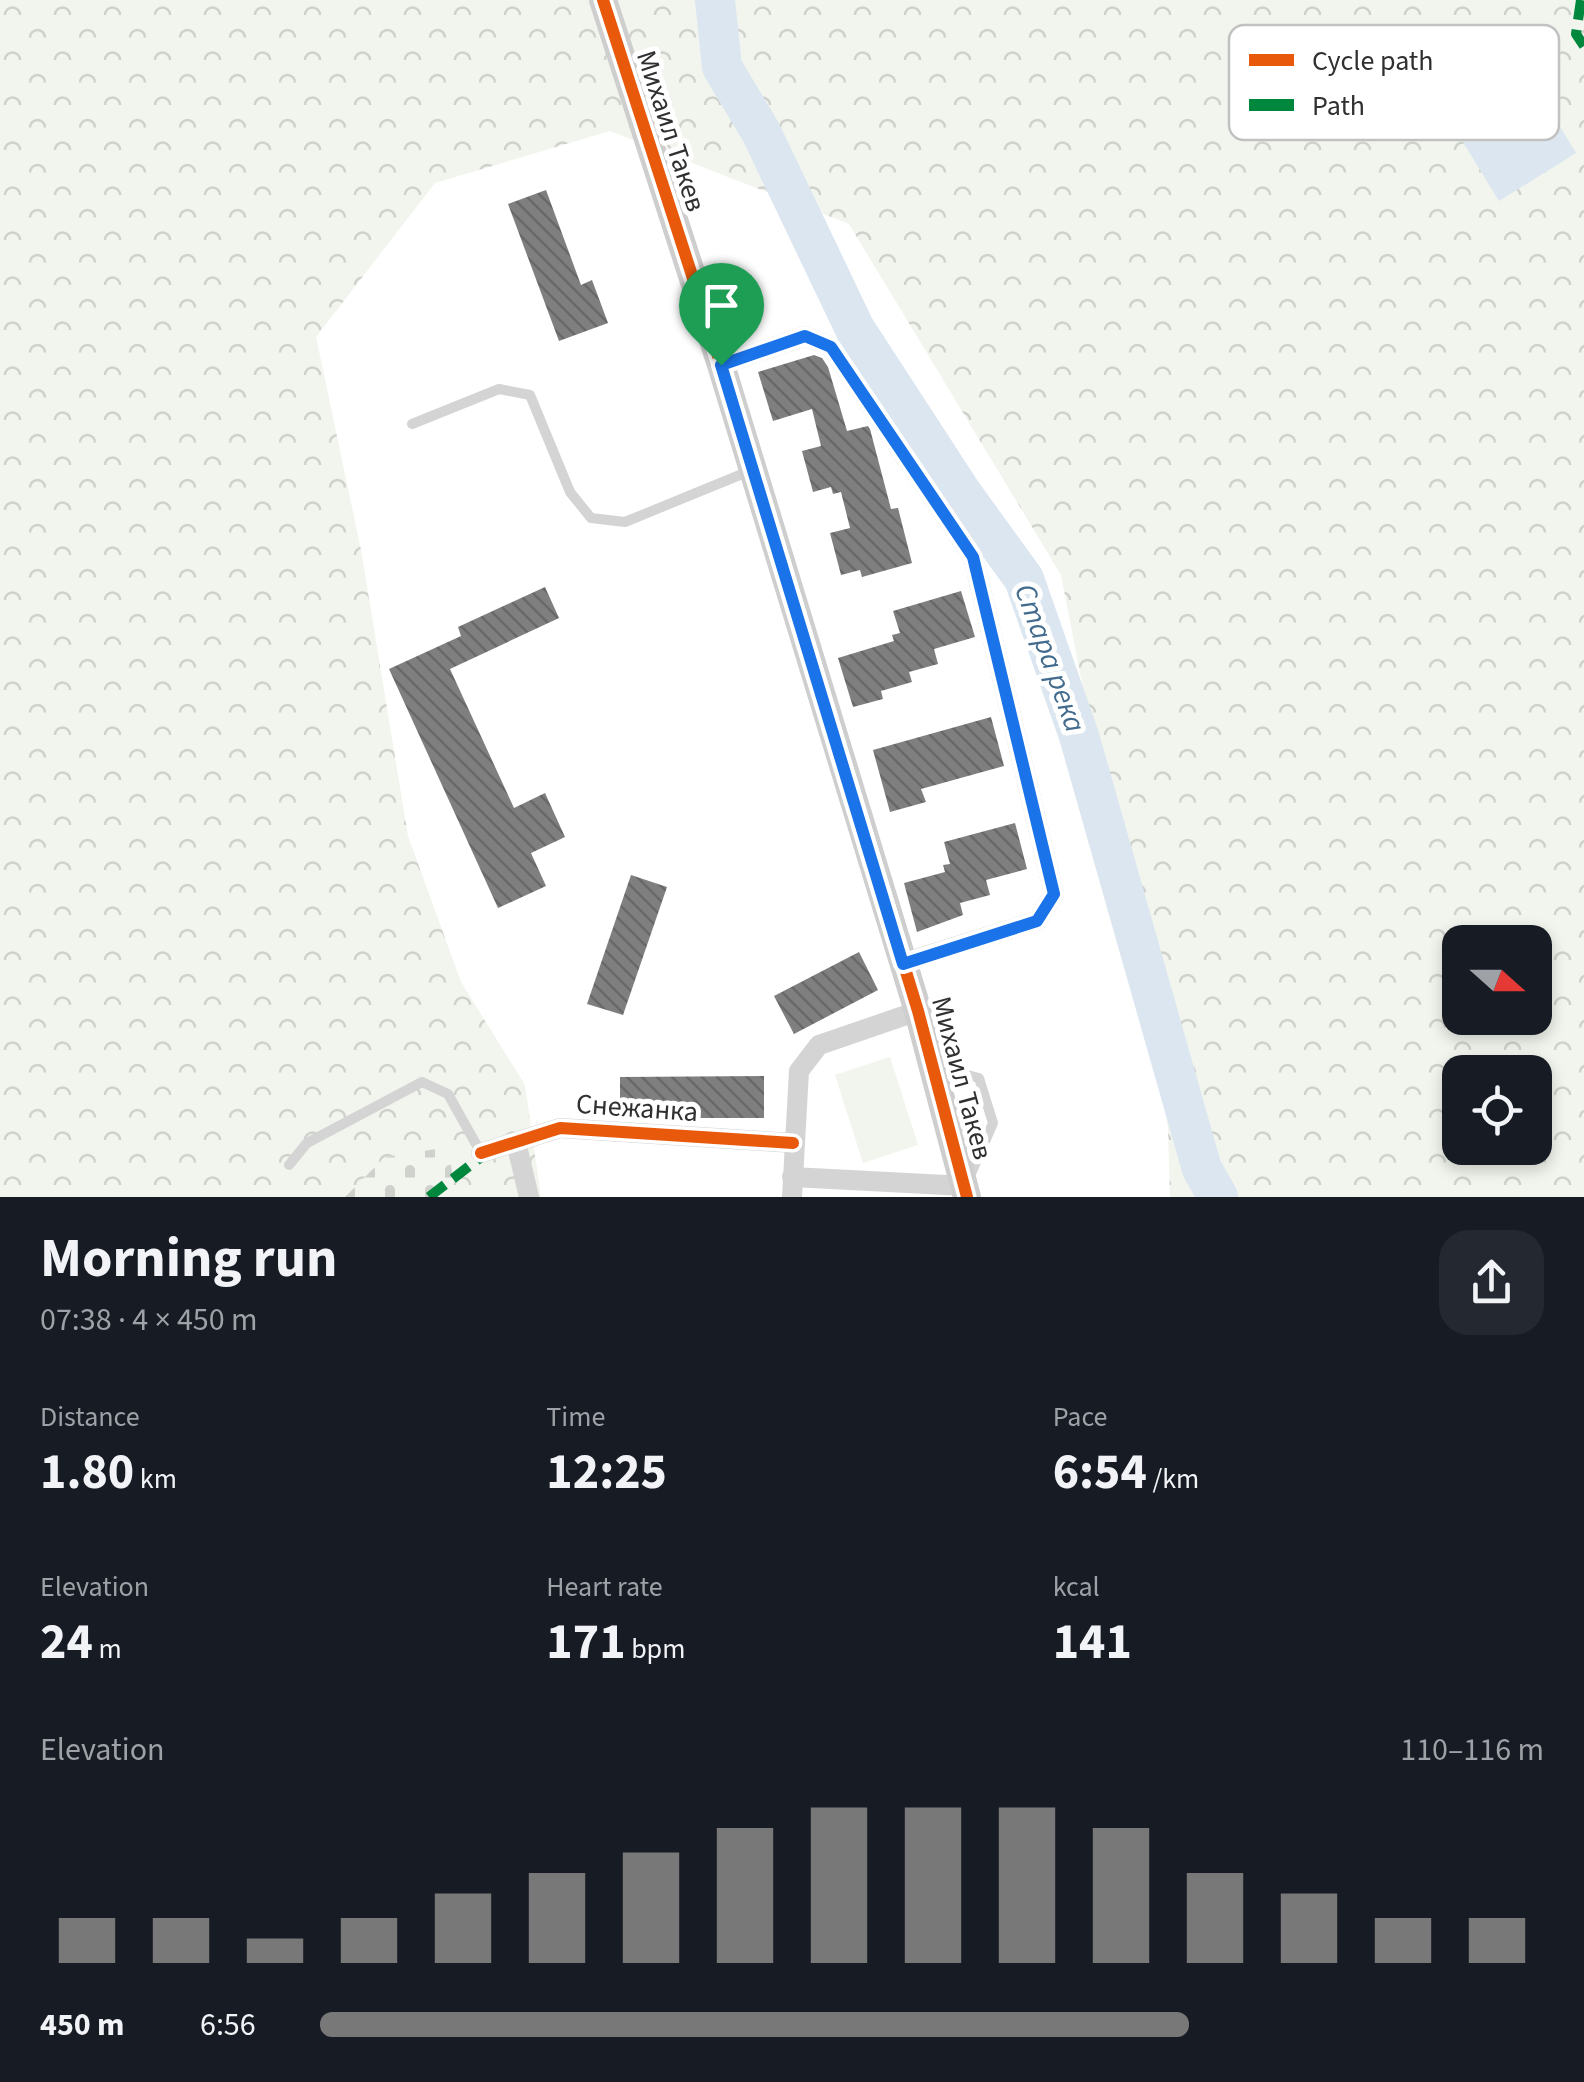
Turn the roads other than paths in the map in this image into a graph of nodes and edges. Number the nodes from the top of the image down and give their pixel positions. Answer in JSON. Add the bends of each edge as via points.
{"nodes":[{"id":1,"x":603,"y":0,"type":"edge"},
{"id":2,"x":721,"y":365,"type":"junction"},
{"id":3,"x":412,"y":424,"type":"dead end"},
{"id":4,"x":753,"y":470,"type":"junction"},
{"id":5,"x":903,"y":964,"type":"junction"},
{"id":6,"x":918,"y":1010,"type":"junction"},
{"id":7,"x":934,"y":1066,"type":"junction"},
{"id":8,"x":516,"y":1142,"type":"junction"},
{"id":9,"x":792,"y":1142,"type":"junction"},
{"id":10,"x":481,"y":1153,"type":"joint"},
{"id":11,"x":289,"y":1165,"type":"dead end"},
{"id":12,"x":792,"y":1187,"type":"edge"},
{"id":13,"x":966,"y":1192,"type":"edge"},
{"id":14,"x":529,"y":1197,"type":"edge"}],
"edges":[{"from":1,"to":2,"type":"main road","name":"Михаил Такев"},
{"from":2,"to":4,"type":"main road","name":"Михаил Такев"},
{"from":2,"to":5,"type":"street","via":[[805,336],[831,347],[973,557],[1054,894],[1037,921]]},
{"from":3,"to":4,"type":"lane","via":[[499,389],[530,395],[570,492],[591,518],[626,522]]},
{"from":4,"to":5,"type":"main road","name":"Михаил Такев"},
{"from":5,"to":6,"type":"main road","name":"Михаил Такев"},
{"from":6,"to":7,"type":"main road","name":"Михаил Такев"},
{"from":6,"to":9,"type":"street","via":[[819,1045],[798,1071]]},
{"from":7,"to":13,"type":"main road","name":"Михаил Такев"},
{"from":7,"to":13,"type":"lane","via":[[979,1078],[993,1123]]},
{"from":8,"to":9,"type":"street","name":"Снежанка","via":[[560,1128]]},
{"from":8,"to":10,"type":"street","name":"Снежанка"},
{"from":8,"to":14,"type":"street"},
{"from":9,"to":12,"type":"street"},
{"from":10,"to":11,"type":"lane","via":[[448,1094],[422,1082],[307,1142]]},
{"from":12,"to":13,"type":"street"}]}
